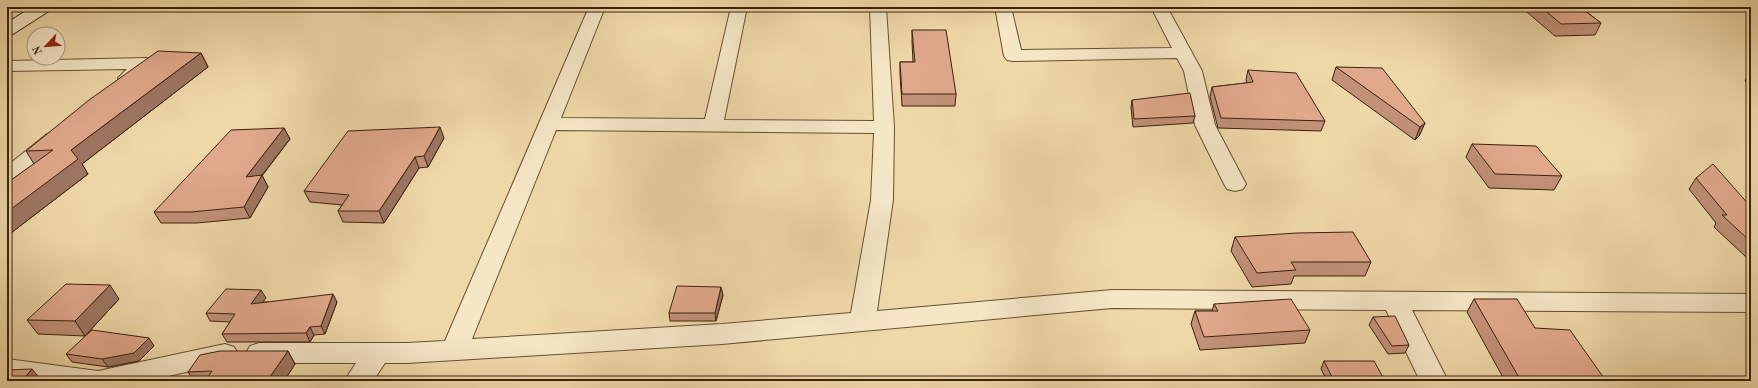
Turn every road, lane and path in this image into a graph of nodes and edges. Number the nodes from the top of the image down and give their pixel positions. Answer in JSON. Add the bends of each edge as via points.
{"nodes":[{"id":1,"x":43,"y":7,"type":"edge"},
{"id":2,"x":597,"y":7,"type":"edge"},
{"id":3,"x":739,"y":7,"type":"edge"},
{"id":4,"x":878,"y":7,"type":"edge"},
{"id":5,"x":1003,"y":7,"type":"edge"},
{"id":6,"x":1159,"y":7,"type":"edge"},
{"id":7,"x":7,"y":30,"type":"edge"},
{"id":8,"x":1183,"y":53,"type":"junction"},
{"id":9,"x":7,"y":66,"type":"edge"},
{"id":10,"x":116,"y":88,"type":"edge"},
{"id":11,"x":548,"y":124,"type":"junction"},
{"id":12,"x":713,"y":126,"type":"junction"},
{"id":13,"x":67,"y":127,"type":"edge"},
{"id":14,"x":884,"y":127,"type":"junction"},
{"id":15,"x":7,"y":177,"type":"edge"},
{"id":16,"x":1235,"y":184,"type":"dead end"},
{"id":17,"x":1395,"y":301,"type":"junction"},
{"id":18,"x":1751,"y":303,"type":"edge"},
{"id":19,"x":863,"y":322,"type":"junction"},
{"id":20,"x":454,"y":350,"type":"junction"},
{"id":21,"x":377,"y":353,"type":"junction"},
{"id":22,"x":7,"y":369,"type":"edge"},
{"id":23,"x":98,"y":381,"type":"edge"},
{"id":24,"x":358,"y":381,"type":"edge"},
{"id":25,"x":1434,"y":381,"type":"edge"}],
"edges":[{"from":1,"to":7,"type":"street"},
{"from":2,"to":11,"type":"street"},
{"from":3,"to":12,"type":"street"},
{"from":4,"to":14,"type":"street"},
{"from":5,"to":8,"type":"street","via":[[1013,56]]},
{"from":6,"to":8,"type":"street"},
{"from":8,"to":16,"type":"street","via":[[1193,72],[1205,126]]},
{"from":9,"to":10,"type":"street","via":[[146,63]]},
{"from":11,"to":12,"type":"street"},
{"from":11,"to":20,"type":"street"},
{"from":12,"to":14,"type":"street"},
{"from":13,"to":15,"type":"street"},
{"from":14,"to":19,"type":"street","via":[[882,200]]},
{"from":17,"to":18,"type":"street"},
{"from":17,"to":19,"type":"street","via":[[1112,300]]},
{"from":17,"to":25,"type":"street"},
{"from":19,"to":20,"type":"street","via":[[722,334]]},
{"from":20,"to":21,"type":"street"},
{"from":21,"to":23,"type":"street","via":[[228,353]]},
{"from":21,"to":24,"type":"street"},
{"from":22,"to":23,"type":"street"}]}
